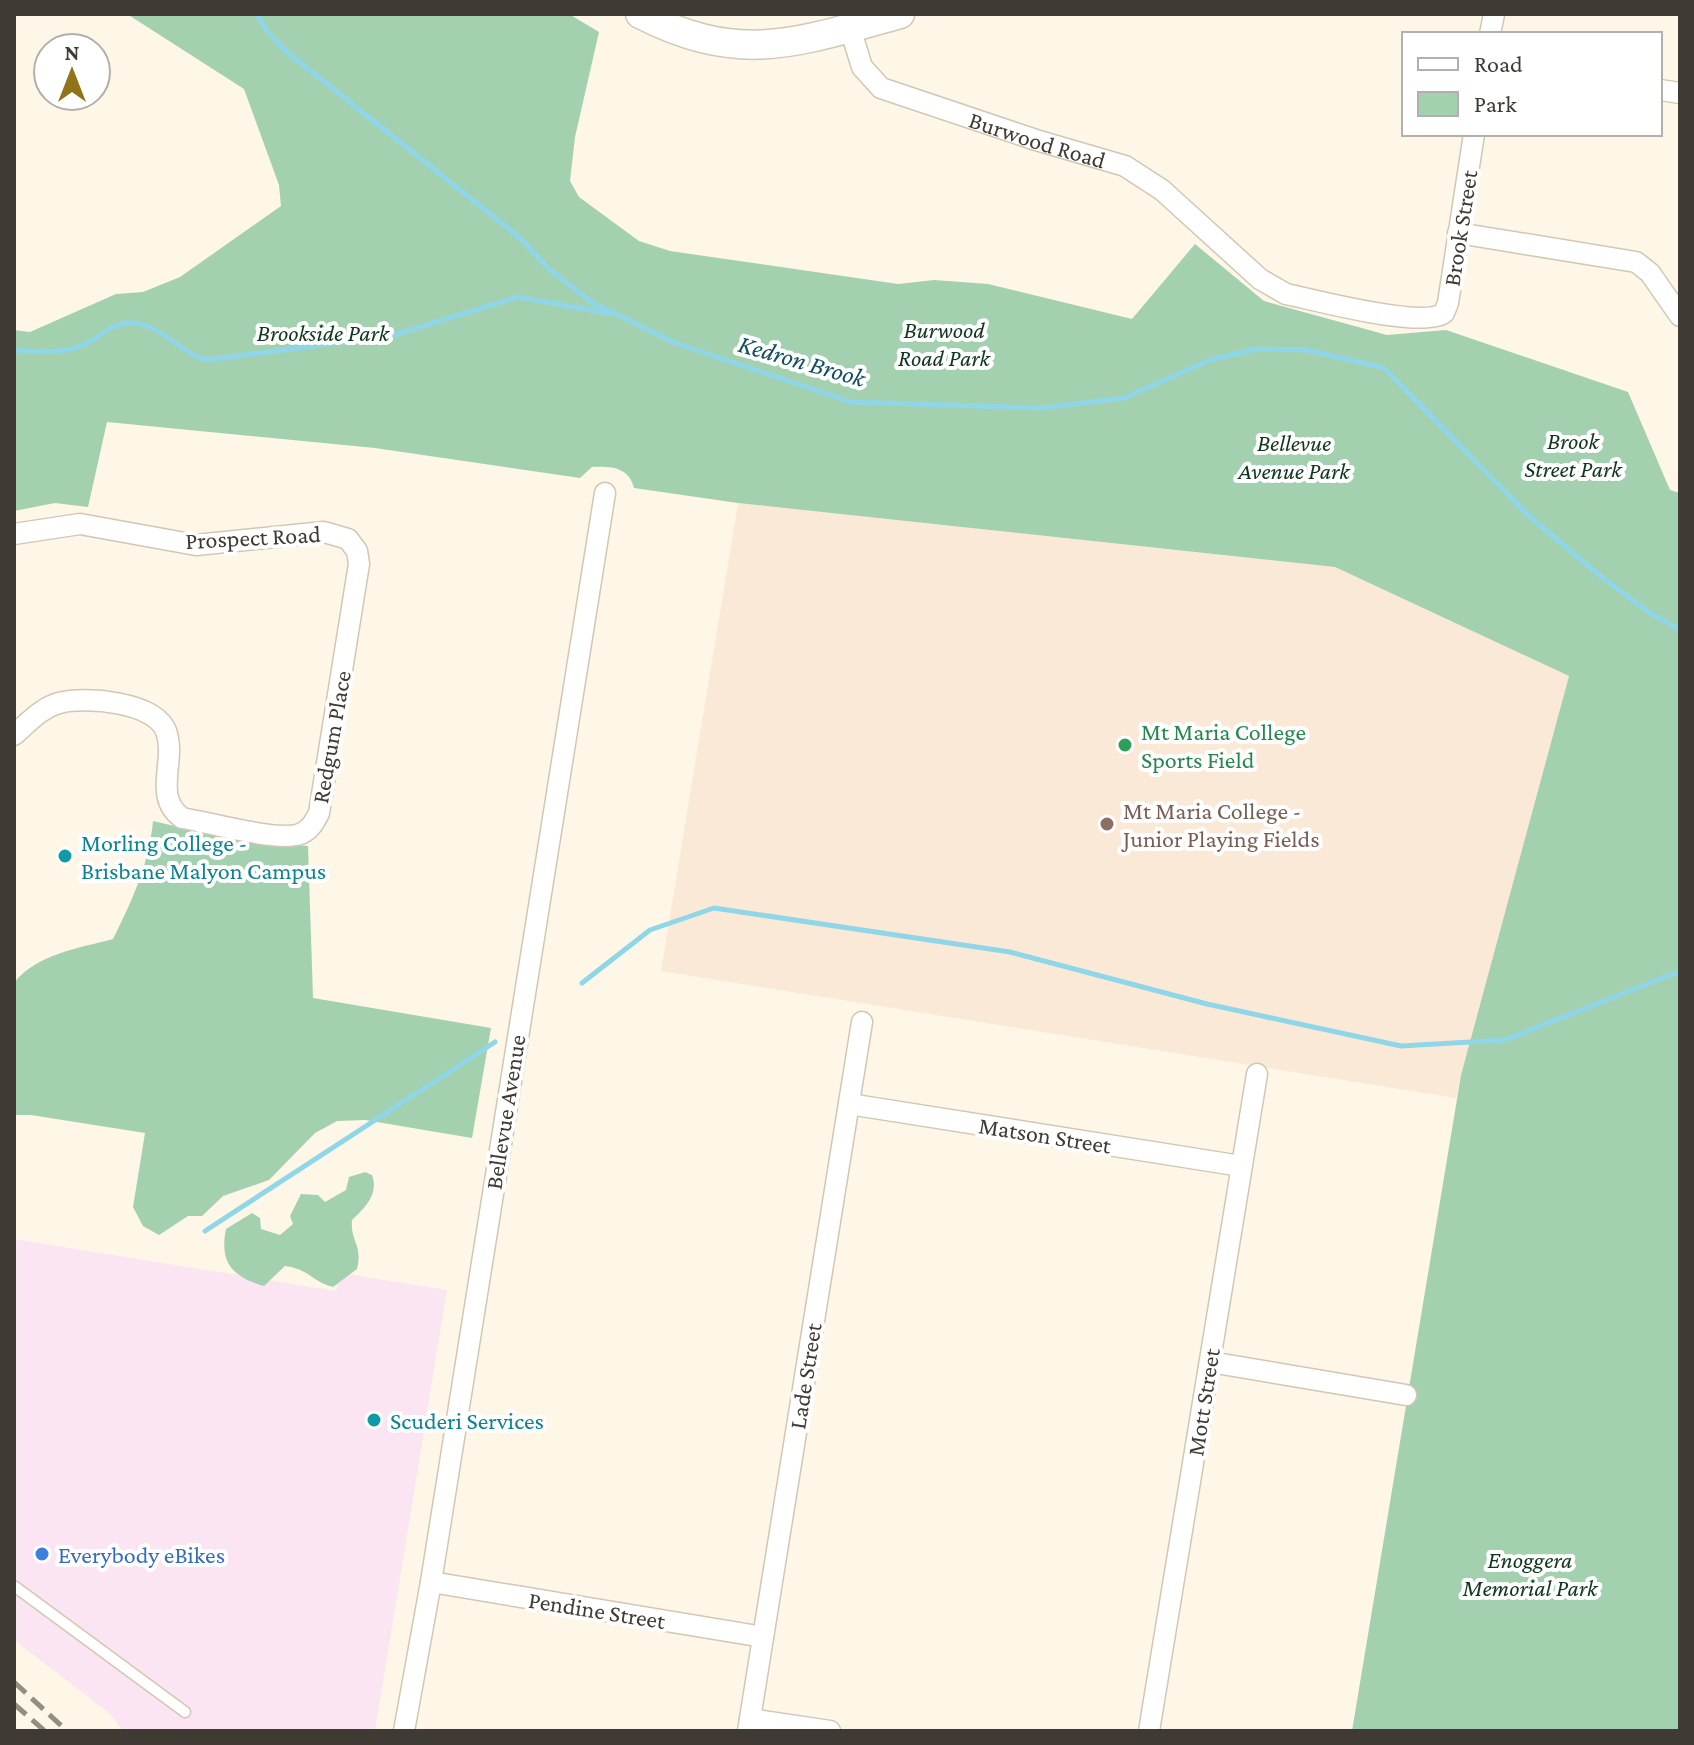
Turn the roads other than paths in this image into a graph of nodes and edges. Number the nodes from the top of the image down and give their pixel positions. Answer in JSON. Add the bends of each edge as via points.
{"nodes":[{"id":1,"x":640,"y":14,"type":"edge"},
{"id":2,"x":900,"y":14,"type":"edge"},
{"id":3,"x":850,"y":28,"type":"junction"},
{"id":4,"x":1474,"y":136,"type":"edge"},
{"id":5,"x":1458,"y":233,"type":"junction"},
{"id":6,"x":1680,"y":316,"type":"edge"},
{"id":7,"x":1438,"y":318,"type":"joint"},
{"id":8,"x":605,"y":493,"type":"dead end"},
{"id":9,"x":14,"y":534,"type":"edge"},
{"id":10,"x":348,"y":539,"type":"joint"},
{"id":11,"x":14,"y":735,"type":"edge"},
{"id":12,"x":862,"y":1022,"type":"dead end"},
{"id":13,"x":1257,"y":1074,"type":"dead end"},
{"id":14,"x":849,"y":1104,"type":"junction"},
{"id":15,"x":1241,"y":1166,"type":"junction"},
{"id":16,"x":1210,"y":1362,"type":"junction"},
{"id":17,"x":1406,"y":1395,"type":"dead end"},
{"id":18,"x":431,"y":1582,"type":"junction"},
{"id":19,"x":14,"y":1586,"type":"edge"},
{"id":20,"x":763,"y":1637,"type":"junction"},
{"id":21,"x":185,"y":1712,"type":"dead end"},
{"id":22,"x":749,"y":1725,"type":"edge"},
{"id":23,"x":404,"y":1731,"type":"edge"},
{"id":24,"x":830,"y":1731,"type":"edge"},
{"id":25,"x":1149,"y":1731,"type":"edge"}],
"edges":[{"from":1,"to":3,"type":"street","via":[[687,34],[736,45],[791,42]]},
{"from":2,"to":3,"type":"street"},
{"from":3,"to":7,"type":"street","name":"Burwood Road","via":[[862,67],[881,88],[1125,166],[1162,190],[1274,289],[1371,312]]},
{"from":4,"to":5,"type":"street","name":"Brook Street"},
{"from":5,"to":6,"type":"street","via":[[1636,262]]},
{"from":5,"to":7,"type":"street","name":"Brook Street","via":[[1448,303]]},
{"from":8,"to":18,"type":"street","name":"Bellevue Avenue"},
{"from":9,"to":10,"type":"street","name":"Prospect Road","via":[[80,524],[196,545],[324,532]]},
{"from":10,"to":11,"type":"street","name":"Redgum Place","via":[[359,564],[319,813],[298,835],[182,818],[174,812],[166,787],[165,727],[142,709],[89,700],[59,703]]},
{"from":12,"to":14,"type":"street","name":"Lade Street"},
{"from":13,"to":15,"type":"street","name":"Mott Street"},
{"from":14,"to":15,"type":"street","name":"Matson Street"},
{"from":14,"to":20,"type":"street","name":"Lade Street"},
{"from":15,"to":16,"type":"street","name":"Mott Street"},
{"from":16,"to":17,"type":"street"},
{"from":16,"to":25,"type":"street","name":"Mott Street"},
{"from":18,"to":20,"type":"street","name":"Pendine Street"},
{"from":18,"to":23,"type":"street","name":"Bellevue Avenue"},
{"from":19,"to":21,"type":"lane"},
{"from":20,"to":22,"type":"street","name":"Lade Street"},
{"from":22,"to":24,"type":"street"}]}
